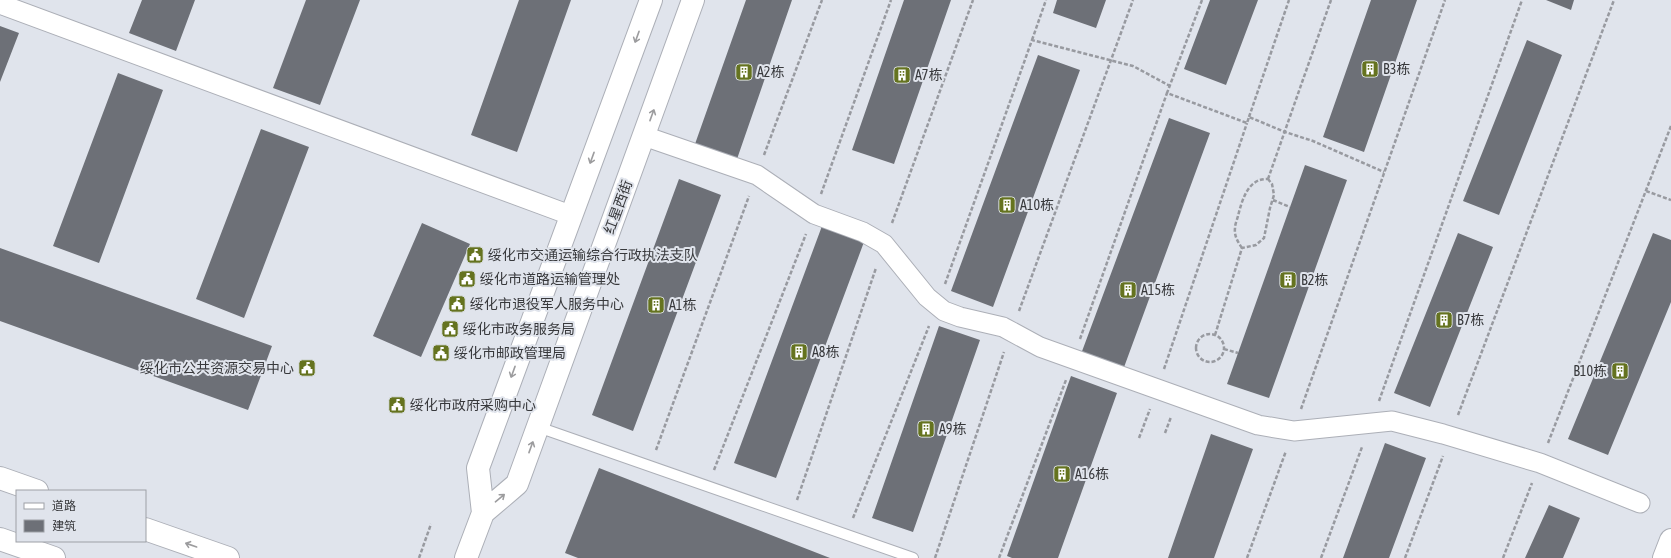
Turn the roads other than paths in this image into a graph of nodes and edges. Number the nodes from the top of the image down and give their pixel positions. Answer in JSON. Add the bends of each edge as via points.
{"nodes":[{"id":1,"x":650,"y":0,"type":"edge"},
{"id":2,"x":693,"y":0,"type":"edge"},
{"id":3,"x":0,"y":4,"type":"edge"},
{"id":4,"x":644,"y":136,"type":"junction"},
{"id":5,"x":570,"y":215,"type":"junction"},
{"id":6,"x":538,"y":427,"type":"junction"},
{"id":7,"x":0,"y":478,"type":"edge"},
{"id":8,"x":34,"y":490,"type":"edge"},
{"id":9,"x":1640,"y":503,"type":"dead end"},
{"id":10,"x":483,"y":512,"type":"junction"},
{"id":11,"x":146,"y":529,"type":"edge"},
{"id":12,"x":0,"y":539,"type":"edge"},
{"id":13,"x":1671,"y":540,"type":"edge"},
{"id":14,"x":54,"y":558,"type":"edge"},
{"id":15,"x":228,"y":558,"type":"edge"},
{"id":16,"x":466,"y":558,"type":"edge"},
{"id":17,"x":913,"y":558,"type":"edge"},
{"id":18,"x":1664,"y":558,"type":"edge"}],
"edges":[{"from":1,"to":5,"type":"main road","one_way":true},
{"from":4,"to":2,"type":"main road","name":"红星西街","one_way":true},
{"from":3,"to":5,"type":"street"},
{"from":4,"to":6,"type":"main road","name":"红星西街"},
{"from":4,"to":9,"type":"street","via":[[757,175],[814,214],[863,232],[884,244],[927,297],[944,311],[1003,327],[1040,347],[1258,425],[1294,431],[1392,421],[1540,463]]},
{"from":5,"to":10,"type":"main road","one_way":true,"via":[[478,468]]},
{"from":10,"to":6,"type":"main road","name":"红星西街","one_way":true,"via":[[517,484]]},
{"from":6,"to":17,"type":"lane"},
{"from":7,"to":8,"type":"main road"},
{"from":10,"to":16,"type":"main road"},
{"from":15,"to":11,"type":"main road","one_way":true},
{"from":12,"to":14,"type":"main road"},
{"from":13,"to":18,"type":"main road"}]}
